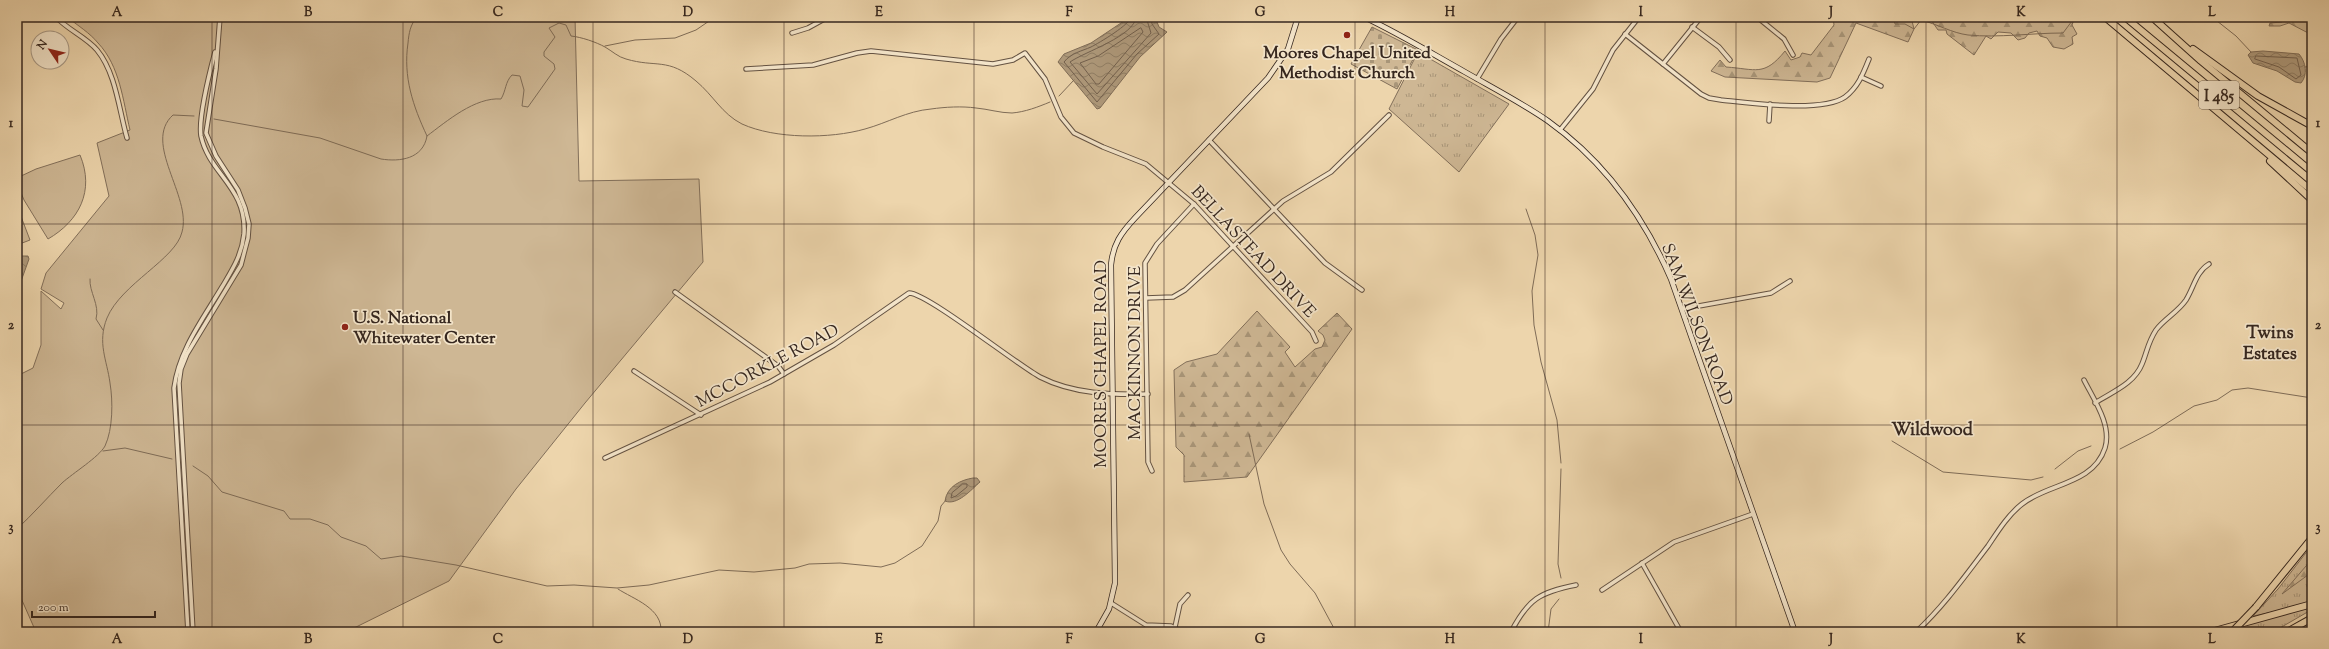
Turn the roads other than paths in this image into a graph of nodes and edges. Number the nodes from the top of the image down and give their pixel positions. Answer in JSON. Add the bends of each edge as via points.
{"nodes":[{"id":1,"x":56,"y":17,"type":"edge"},
{"id":2,"x":220,"y":17,"type":"edge"},
{"id":3,"x":828,"y":17,"type":"edge"},
{"id":4,"x":1298,"y":17,"type":"edge"},
{"id":5,"x":1364,"y":17,"type":"edge"},
{"id":6,"x":1518,"y":17,"type":"edge"},
{"id":7,"x":1639,"y":17,"type":"edge"},
{"id":8,"x":1701,"y":17,"type":"edge"},
{"id":9,"x":1757,"y":17,"type":"edge"},
{"id":10,"x":2105,"y":17,"type":"edge"},
{"id":11,"x":2125,"y":17,"type":"edge"},
{"id":12,"x":2152,"y":17,"type":"edge"},
{"id":13,"x":1692,"y":27,"type":"junction"},
{"id":14,"x":792,"y":33,"type":"dead end"},
{"id":15,"x":1625,"y":34,"type":"junction"},
{"id":16,"x":2182,"y":42,"type":"junction"},
{"id":17,"x":217,"y":45,"type":"junction"},
{"id":18,"x":1793,"y":55,"type":"dead end"},
{"id":19,"x":1869,"y":59,"type":"dead end"},
{"id":20,"x":1730,"y":60,"type":"dead end"},
{"id":21,"x":1663,"y":64,"type":"junction"},
{"id":22,"x":746,"y":69,"type":"dead end"},
{"id":23,"x":1862,"y":77,"type":"junction"},
{"id":24,"x":1477,"y":79,"type":"junction"},
{"id":25,"x":1881,"y":86,"type":"dead end"},
{"id":26,"x":1770,"y":104,"type":"junction"},
{"id":27,"x":1389,"y":115,"type":"dead end"},
{"id":28,"x":1769,"y":121,"type":"dead end"},
{"id":29,"x":2312,"y":126,"type":"edge"},
{"id":30,"x":1560,"y":130,"type":"junction"},
{"id":31,"x":127,"y":138,"type":"dead end"},
{"id":32,"x":2248,"y":138,"type":"junction"},
{"id":33,"x":1209,"y":140,"type":"junction"},
{"id":34,"x":2312,"y":153,"type":"edge"},
{"id":35,"x":2312,"y":172,"type":"edge"},
{"id":36,"x":1169,"y":182,"type":"junction"},
{"id":37,"x":2312,"y":191,"type":"edge"},
{"id":38,"x":2312,"y":200,"type":"edge"},
{"id":39,"x":1194,"y":204,"type":"junction"},
{"id":40,"x":1274,"y":209,"type":"junction"},
{"id":41,"x":1232,"y":246,"type":"junction"},
{"id":42,"x":2209,"y":264,"type":"dead end"},
{"id":43,"x":1790,"y":281,"type":"dead end"},
{"id":44,"x":1362,"y":290,"type":"dead end"},
{"id":45,"x":675,"y":292,"type":"dead end"},
{"id":46,"x":1146,"y":298,"type":"junction"},
{"id":47,"x":1682,"y":309,"type":"junction"},
{"id":48,"x":1316,"y":341,"type":"dead end"},
{"id":49,"x":634,"y":371,"type":"dead end"},
{"id":50,"x":784,"y":374,"type":"junction"},
{"id":51,"x":2084,"y":380,"type":"dead end"},
{"id":52,"x":1148,"y":394,"type":"junction"},
{"id":53,"x":1113,"y":395,"type":"junction"},
{"id":54,"x":2095,"y":402,"type":"junction"},
{"id":55,"x":701,"y":415,"type":"junction"},
{"id":56,"x":605,"y":458,"type":"dead end"},
{"id":57,"x":1152,"y":471,"type":"dead end"},
{"id":58,"x":1753,"y":514,"type":"junction"},
{"id":59,"x":2312,"y":539,"type":"edge"},
{"id":60,"x":1642,"y":563,"type":"junction"},
{"id":61,"x":1576,"y":586,"type":"dead end"},
{"id":62,"x":1602,"y":590,"type":"dead end"},
{"id":63,"x":1188,"y":595,"type":"dead end"},
{"id":64,"x":1111,"y":603,"type":"junction"},
{"id":65,"x":2312,"y":604,"type":"edge"},
{"id":66,"x":2312,"y":618,"type":"edge"},
{"id":67,"x":1175,"y":627,"type":"junction"},
{"id":68,"x":188,"y":632,"type":"edge"},
{"id":69,"x":193,"y":632,"type":"edge"},
{"id":70,"x":1096,"y":632,"type":"edge"},
{"id":71,"x":1182,"y":632,"type":"edge"},
{"id":72,"x":1511,"y":632,"type":"edge"},
{"id":73,"x":1681,"y":632,"type":"edge"},
{"id":74,"x":1795,"y":632,"type":"edge"},
{"id":75,"x":1916,"y":632,"type":"edge"},
{"id":76,"x":2211,"y":632,"type":"edge"},
{"id":77,"x":2232,"y":632,"type":"edge"},
{"id":78,"x":2287,"y":632,"type":"edge"}],
"edges":[{"from":1,"to":31,"type":"street","via":[[96,49],[103,60],[113,85]]},
{"from":2,"to":17,"type":"street"},
{"from":3,"to":14,"type":"street"},
{"from":4,"to":33,"type":"street","name":"MOORES CHAPEL ROAD","via":[[1293,37],[1279,64]]},
{"from":5,"to":24,"type":"street","name":"SAM WILSON ROAD"},
{"from":6,"to":24,"type":"street","via":[[1501,39]]},
{"from":7,"to":15,"type":"street"},
{"from":8,"to":13,"type":"street"},
{"from":9,"to":18,"type":"street","via":[[1784,39]]},
{"from":10,"to":32,"type":"highway"},
{"from":11,"to":35,"type":"highway","number":"I 485"},
{"from":12,"to":16,"type":"highway","number":"I 485"},
{"from":13,"to":20,"type":"street"},
{"from":13,"to":21,"type":"street"},
{"from":15,"to":21,"type":"street"},
{"from":15,"to":30,"type":"street","via":[[1613,50],[1593,89]]},
{"from":16,"to":29,"type":"highway","via":[[2258,96]]},
{"from":16,"to":34,"type":"highway","number":"I 485","via":[[2201,61]]},
{"from":17,"to":68,"type":"street","via":[[201,135],[208,153],[234,190],[242,208],[244,235],[237,261],[189,342],[176,370],[174,388]]},
{"from":17,"to":69,"type":"street","via":[[206,133],[216,156],[241,196],[249,224],[241,264],[181,369],[179,400]]},
{"from":19,"to":23,"type":"street"},
{"from":21,"to":26,"type":"street","via":[[1709,98]]},
{"from":22,"to":36,"type":"street","name":"BELLASTEAD DRIVE","via":[[812,65],[870,51],[994,64],[1013,60],[1025,53],[1045,79],[1061,117],[1074,133],[1141,161]]},
{"from":23,"to":25,"type":"street"},
{"from":23,"to":26,"type":"street","via":[[1849,94],[1834,102],[1811,106]]},
{"from":24,"to":30,"type":"street","name":"SAM WILSON ROAD"},
{"from":26,"to":28,"type":"street"},
{"from":27,"to":40,"type":"street","via":[[1327,175],[1287,198]]},
{"from":30,"to":47,"type":"street","name":"SAM WILSON ROAD","via":[[1601,168],[1641,221],[1664,264]]},
{"from":32,"to":37,"type":"highway"},
{"from":32,"to":38,"type":"highway"},
{"from":33,"to":36,"type":"street","name":"MOORES CHAPEL ROAD"},
{"from":33,"to":40,"type":"street"},
{"from":36,"to":39,"type":"street","name":"BELLASTEAD DRIVE"},
{"from":36,"to":53,"type":"street","name":"MOORES CHAPEL ROAD","via":[[1121,233],[1113,248]]},
{"from":39,"to":41,"type":"street","name":"BELLASTEAD DRIVE"},
{"from":39,"to":46,"type":"street","name":"MACKINNON DRIVE","via":[[1147,257]]},
{"from":40,"to":41,"type":"street"},
{"from":40,"to":44,"type":"street","via":[[1325,263]]},
{"from":41,"to":46,"type":"street","via":[[1181,293],[1167,298]]},
{"from":41,"to":48,"type":"street","name":"BELLASTEAD DRIVE","via":[[1312,332]]},
{"from":42,"to":54,"type":"street","via":[[2200,272],[2180,308],[2161,324],[2150,338],[2143,363],[2136,375],[2128,383]]},
{"from":43,"to":47,"type":"street","via":[[1771,293]]},
{"from":45,"to":50,"type":"street","via":[[778,366]]},
{"from":46,"to":52,"type":"street","name":"MACKINNON DRIVE"},
{"from":47,"to":58,"type":"street","name":"SAM WILSON ROAD"},
{"from":49,"to":55,"type":"street"},
{"from":50,"to":53,"type":"street","name":"MCCORKLE ROAD","via":[[854,332],[901,297],[913,293],[925,298],[1039,376],[1057,384]]},
{"from":50,"to":55,"type":"street","name":"MCCORKLE ROAD"},
{"from":51,"to":54,"type":"street"},
{"from":52,"to":53,"type":"street","name":"MCCORKLE ROAD"},
{"from":52,"to":57,"type":"street","name":"MACKINNON DRIVE","via":[[1148,462]]},
{"from":53,"to":64,"type":"street","name":"MOORES CHAPEL ROAD","via":[[1115,566]]},
{"from":54,"to":75,"type":"street","via":[[2104,422],[2106,434],[2105,448],[2100,459],[2091,470],[2078,479],[2038,493],[2015,510],[1946,601]]},
{"from":55,"to":56,"type":"street","name":"MCCORKLE ROAD"},
{"from":58,"to":60,"type":"street","via":[[1678,541]]},
{"from":58,"to":74,"type":"street","name":"SAM WILSON ROAD"},
{"from":59,"to":77,"type":"highway","bridge":true},
{"from":60,"to":62,"type":"street"},
{"from":60,"to":73,"type":"street"},
{"from":61,"to":72,"type":"street","via":[[1550,590],[1532,601]]},
{"from":63,"to":67,"type":"street","via":[[1180,604]]},
{"from":64,"to":67,"type":"street","via":[[1146,625]]},
{"from":64,"to":70,"type":"street","name":"MOORES CHAPEL ROAD"},
{"from":65,"to":76,"type":"highway"},
{"from":66,"to":78,"type":"highway"},
{"from":67,"to":71,"type":"street"}]}
